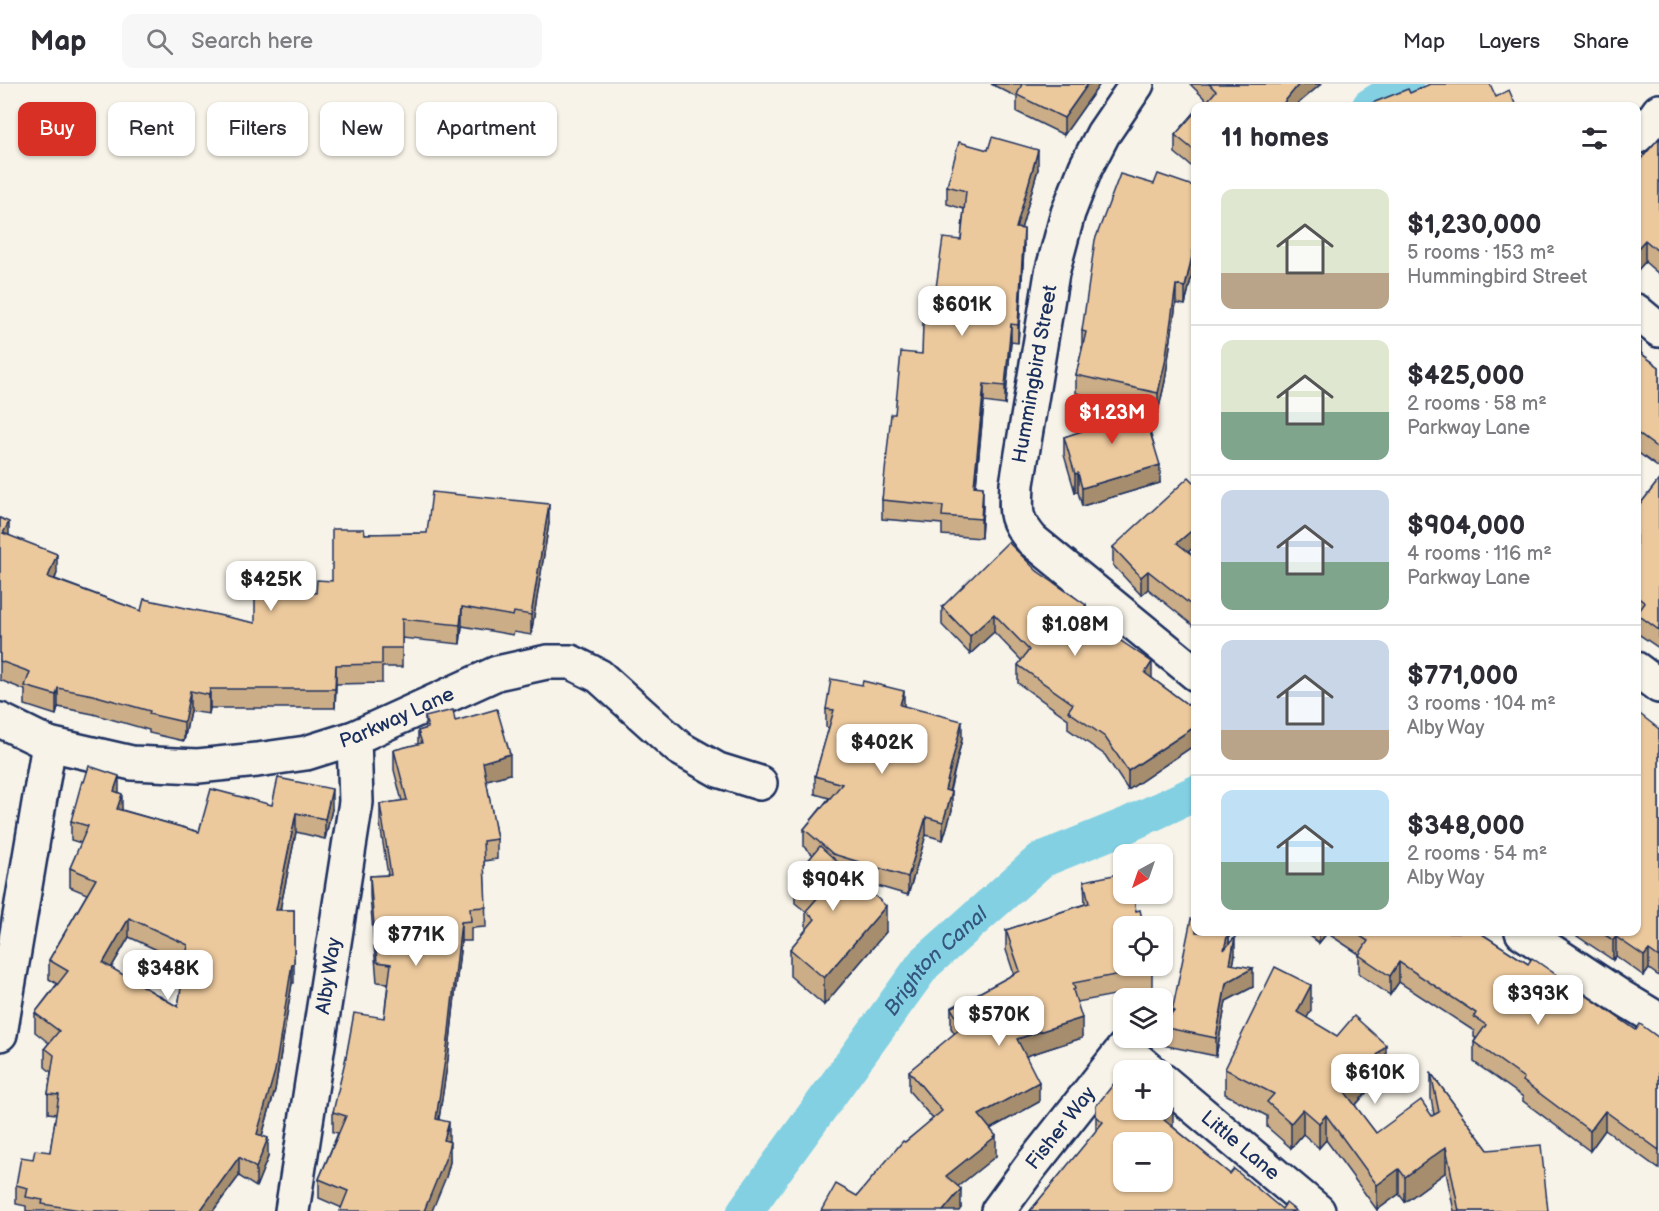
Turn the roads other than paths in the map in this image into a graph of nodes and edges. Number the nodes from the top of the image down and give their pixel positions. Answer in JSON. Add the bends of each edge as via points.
{"nodes":[{"id":1,"x":1137,"y":84,"type":"edge"},
{"id":2,"x":1659,"y":111,"type":"edge"},
{"id":3,"x":1641,"y":132,"type":"edge"},
{"id":4,"x":1641,"y":315,"type":"edge"},
{"id":5,"x":1659,"y":330,"type":"edge"},
{"id":6,"x":1191,"y":670,"type":"edge"},
{"id":7,"x":1641,"y":673,"type":"edge"},
{"id":8,"x":1659,"y":686,"type":"edge"},
{"id":9,"x":0,"y":720,"type":"edge"},
{"id":10,"x":354,"y":738,"type":"junction"},
{"id":11,"x":49,"y":744,"type":"junction"},
{"id":12,"x":759,"y":783,"type":"dead end"},
{"id":13,"x":1528,"y":936,"type":"edge"},
{"id":14,"x":1659,"y":1020,"type":"edge"},
{"id":15,"x":0,"y":1034,"type":"edge"},
{"id":16,"x":1115,"y":1060,"type":"edge"},
{"id":17,"x":1138,"y":1060,"type":"edge"},
{"id":18,"x":1113,"y":1062,"type":"edge"},
{"id":19,"x":1173,"y":1089,"type":"edge"},
{"id":20,"x":292,"y":1211,"type":"edge"},
{"id":21,"x":998,"y":1211,"type":"edge"},
{"id":22,"x":1318,"y":1211,"type":"edge"}],
"edges":[{"from":1,"to":6,"type":"street","name":"Hummingbird Street","via":[[1103,134],[1068,213],[1052,273],[1017,484],[1016,511],[1019,524],[1032,540]]},
{"from":2,"to":3,"type":"street"},
{"from":4,"to":5,"type":"street"},
{"from":7,"to":8,"type":"street"},
{"from":9,"to":11,"type":"street","name":"Parkway Lane"},
{"from":10,"to":11,"type":"street","name":"Parkway Lane","via":[[306,753],[198,766],[132,763]]},
{"from":10,"to":12,"type":"street","name":"Parkway Lane","via":[[497,673],[547,662],[571,662],[599,676],[679,748],[718,770]]},
{"from":10,"to":20,"type":"street","name":"Alby Way","via":[[356,802]]},
{"from":11,"to":15,"type":"street"},
{"from":13,"to":14,"type":"street"},
{"from":16,"to":17,"type":"street","name":"Fisher Way","via":[[1124,1048]]},
{"from":18,"to":21,"type":"street","name":"Fisher Way"},
{"from":19,"to":22,"type":"street","name":"Little Lane"}]}
